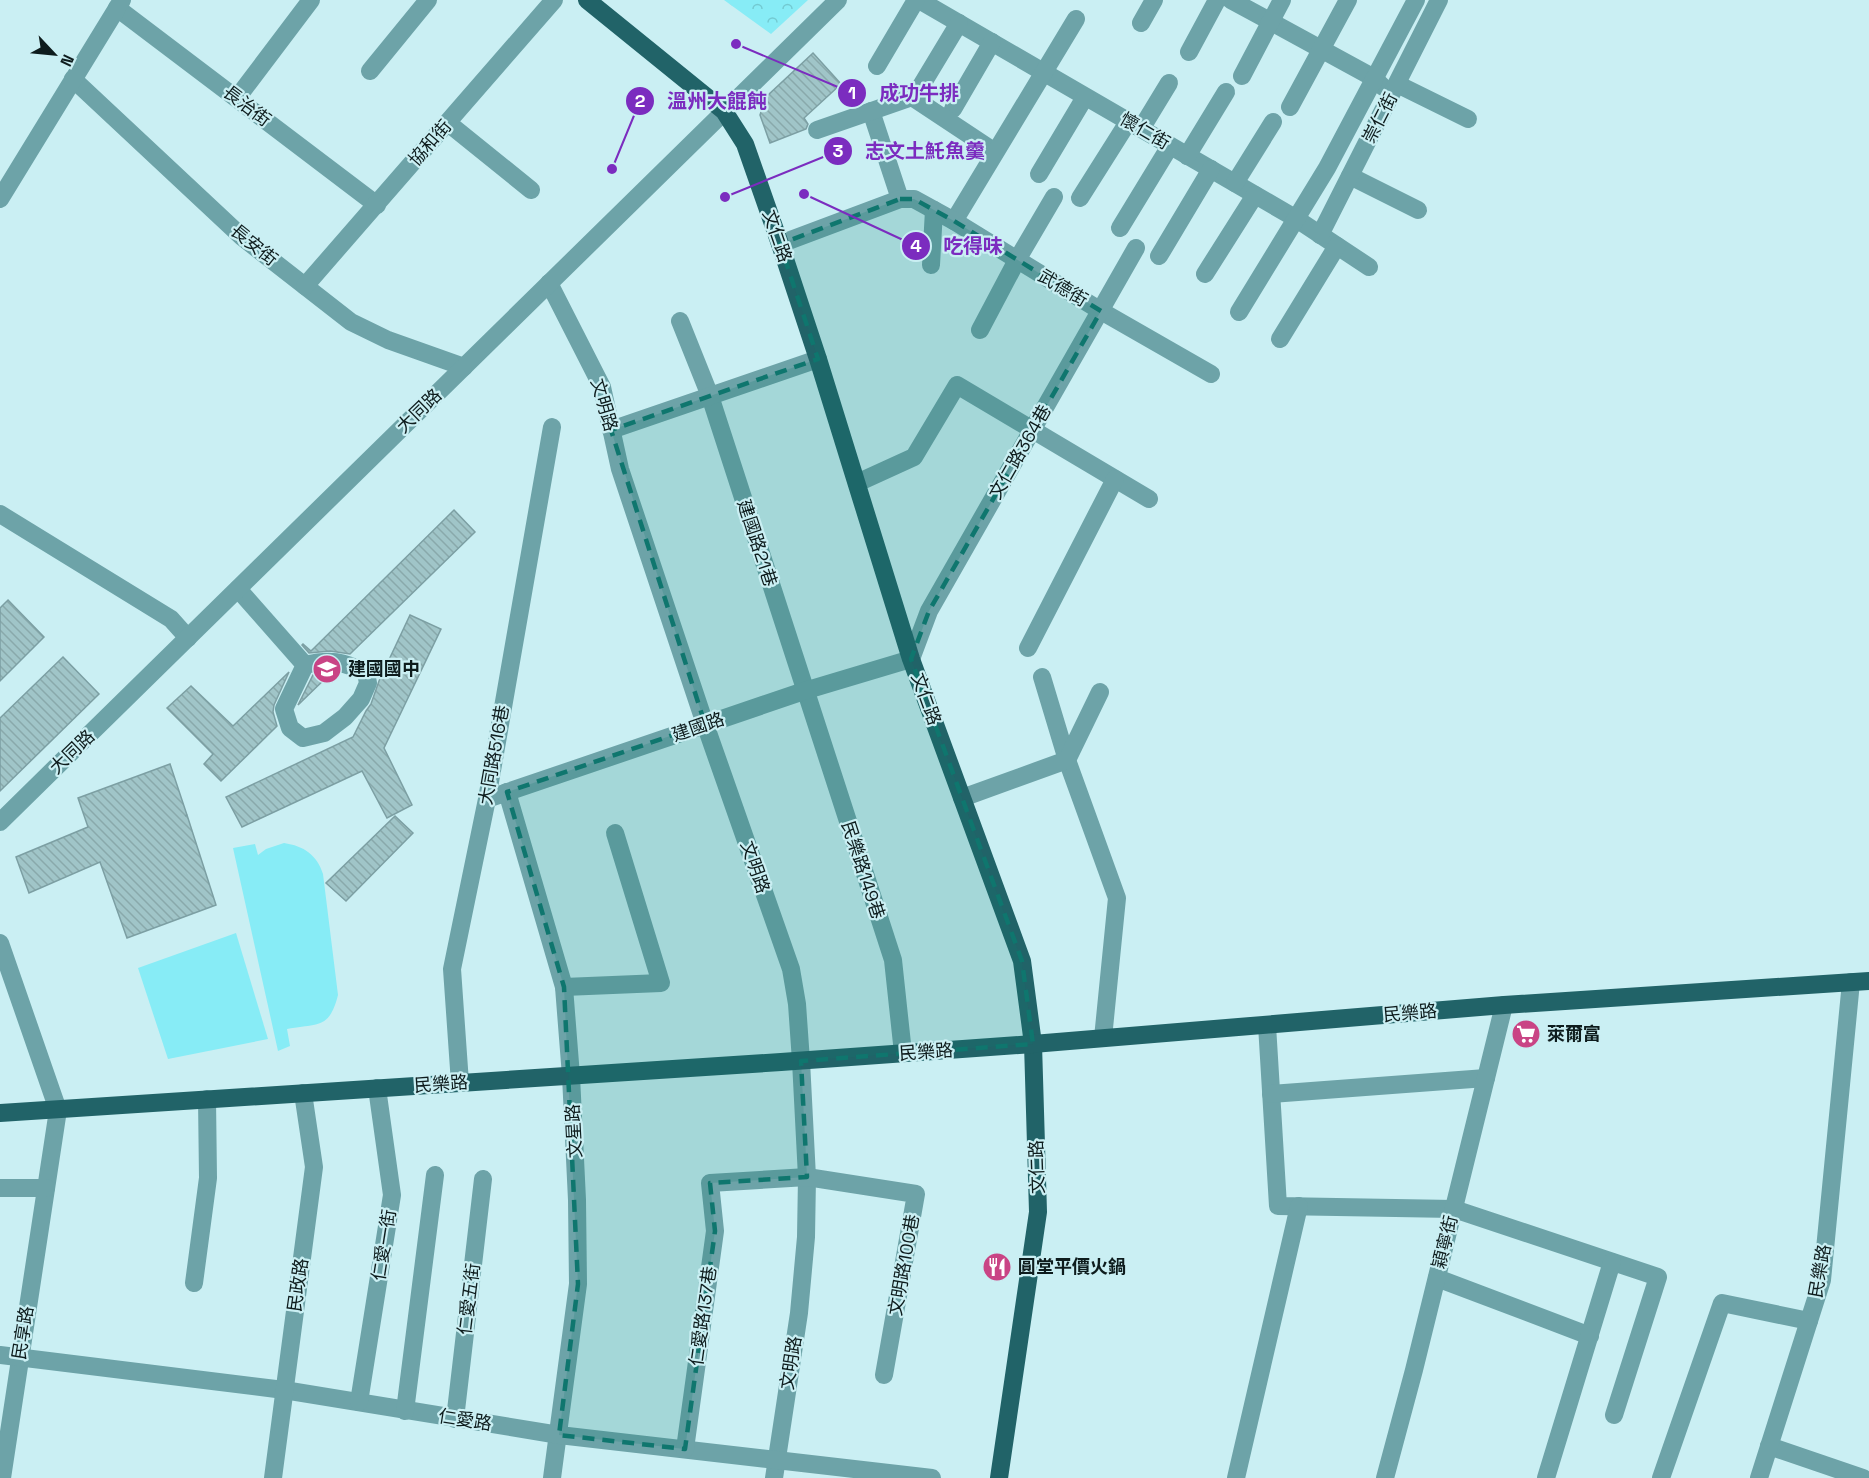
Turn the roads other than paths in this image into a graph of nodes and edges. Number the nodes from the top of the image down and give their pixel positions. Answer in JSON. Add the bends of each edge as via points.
{"nodes":[{"id":1,"x":311,"y":0,"type":"edge"},
{"id":2,"x":428,"y":0,"type":"edge"},
{"id":3,"x":554,"y":0,"type":"edge"},
{"id":4,"x":587,"y":0,"type":"edge"},
{"id":5,"x":838,"y":0,"type":"edge"},
{"id":6,"x":918,"y":0,"type":"edge"},
{"id":7,"x":1154,"y":0,"type":"edge"},
{"id":8,"x":1217,"y":0,"type":"edge"},
{"id":9,"x":1231,"y":0,"type":"edge"},
{"id":10,"x":1282,"y":0,"type":"edge"},
{"id":11,"x":1348,"y":0,"type":"edge"},
{"id":12,"x":1416,"y":0,"type":"edge"},
{"id":13,"x":1439,"y":0,"type":"edge"},
{"id":14,"x":120,"y":4,"type":"edge"},
{"id":15,"x":1076,"y":19,"type":"dead end"},
{"id":16,"x":1270,"y":22,"type":"junction"},
{"id":17,"x":959,"y":23,"type":"junction"},
{"id":18,"x":1141,"y":23,"type":"dead end"},
{"id":19,"x":992,"y":42,"type":"junction"},
{"id":20,"x":1321,"y":49,"type":"junction"},
{"id":21,"x":1189,"y":52,"type":"dead end"},
{"id":22,"x":877,"y":66,"type":"dead end"},
{"id":23,"x":370,"y":70,"type":"dead end"},
{"id":24,"x":1043,"y":72,"type":"junction"},
{"id":25,"x":1242,"y":76,"type":"dead end"},
{"id":26,"x":1374,"y":78,"type":"junction"},
{"id":27,"x":74,"y":79,"type":"junction"},
{"id":28,"x":1169,"y":83,"type":"dead end"},
{"id":29,"x":1394,"y":89,"type":"junction"},
{"id":30,"x":918,"y":92,"type":"dead end"},
{"id":31,"x":1226,"y":92,"type":"dead end"},
{"id":32,"x":1085,"y":96,"type":"junction"},
{"id":33,"x":237,"y":98,"type":"junction"},
{"id":34,"x":1290,"y":107,"type":"dead end"},
{"id":35,"x":953,"y":109,"type":"dead end"},
{"id":36,"x":724,"y":111,"type":"junction"},
{"id":37,"x":871,"y":111,"type":"junction"},
{"id":38,"x":1468,"y":119,"type":"dead end"},
{"id":39,"x":1273,"y":122,"type":"dead end"},
{"id":40,"x":448,"y":123,"type":"junction"},
{"id":41,"x":1135,"y":125,"type":"junction"},
{"id":42,"x":817,"y":130,"type":"dead end"},
{"id":43,"x":1170,"y":146,"type":"junction"},
{"id":44,"x":995,"y":152,"type":"junction"},
{"id":45,"x":1187,"y":156,"type":"junction"},
{"id":46,"x":1211,"y":169,"type":"junction"},
{"id":47,"x":1039,"y":174,"type":"dead end"},
{"id":48,"x":1350,"y":176,"type":"junction"},
{"id":49,"x":1235,"y":183,"type":"junction"},
{"id":50,"x":531,"y":190,"type":"dead end"},
{"id":51,"x":1255,"y":195,"type":"junction"},
{"id":52,"x":1054,"y":197,"type":"dead end"},
{"id":53,"x":1080,"y":198,"type":"dead end"},
{"id":54,"x":0,"y":199,"type":"edge"},
{"id":55,"x":900,"y":199,"type":"junction"},
{"id":56,"x":377,"y":205,"type":"junction"},
{"id":57,"x":934,"y":210,"type":"junction"},
{"id":58,"x":1418,"y":210,"type":"dead end"},
{"id":59,"x":1295,"y":218,"type":"junction"},
{"id":60,"x":954,"y":220,"type":"junction"},
{"id":61,"x":1120,"y":228,"type":"dead end"},
{"id":62,"x":1320,"y":235,"type":"junction"},
{"id":63,"x":780,"y":244,"type":"junction"},
{"id":64,"x":1337,"y":246,"type":"junction"},
{"id":65,"x":1136,"y":248,"type":"dead end"},
{"id":66,"x":1159,"y":256,"type":"dead end"},
{"id":67,"x":1017,"y":260,"type":"junction"},
{"id":68,"x":931,"y":265,"type":"dead end"},
{"id":69,"x":1369,"y":267,"type":"dead end"},
{"id":70,"x":1205,"y":274,"type":"dead end"},
{"id":71,"x":549,"y":283,"type":"junction"},
{"id":72,"x":305,"y":286,"type":"junction"},
{"id":73,"x":1101,"y":311,"type":"junction"},
{"id":74,"x":1239,"y":312,"type":"dead end"},
{"id":75,"x":680,"y":321,"type":"dead end"},
{"id":76,"x":980,"y":330,"type":"dead end"},
{"id":77,"x":1280,"y":339,"type":"dead end"},
{"id":78,"x":818,"y":359,"type":"junction"},
{"id":79,"x":464,"y":367,"type":"junction"},
{"id":80,"x":1212,"y":374,"type":"dead end"},
{"id":81,"x":710,"y":396,"type":"junction"},
{"id":82,"x":552,"y":427,"type":"dead end"},
{"id":83,"x":611,"y":430,"type":"junction"},
{"id":84,"x":1033,"y":430,"type":"junction"},
{"id":85,"x":1115,"y":479,"type":"junction"},
{"id":86,"x":856,"y":483,"type":"junction"},
{"id":87,"x":1149,"y":499,"type":"dead end"},
{"id":88,"x":0,"y":514,"type":"edge"},
{"id":89,"x":238,"y":589,"type":"junction"},
{"id":90,"x":188,"y":638,"type":"junction"},
{"id":91,"x":1028,"y":648,"type":"dead end"},
{"id":92,"x":911,"y":659,"type":"junction"},
{"id":93,"x":305,"y":665,"type":"junction"},
{"id":94,"x":1042,"y":677,"type":"dead end"},
{"id":95,"x":804,"y":691,"type":"junction"},
{"id":96,"x":1100,"y":692,"type":"dead end"},
{"id":97,"x":705,"y":724,"type":"junction"},
{"id":98,"x":1067,"y":760,"type":"junction"},
{"id":99,"x":507,"y":792,"type":"junction"},
{"id":100,"x":962,"y":798,"type":"junction"},
{"id":101,"x":487,"y":799,"type":"junction"},
{"id":102,"x":0,"y":822,"type":"edge"},
{"id":103,"x":615,"y":833,"type":"dead end"},
{"id":104,"x":0,"y":943,"type":"edge"},
{"id":105,"x":1860,"y":981,"type":"edge"},
{"id":106,"x":564,"y":987,"type":"junction"},
{"id":107,"x":1504,"y":1005,"type":"junction"},
{"id":108,"x":1267,"y":1025,"type":"junction"},
{"id":109,"x":1103,"y":1038,"type":"junction"},
{"id":110,"x":1033,"y":1044,"type":"junction"},
{"id":111,"x":903,"y":1053,"type":"junction"},
{"id":112,"x":801,"y":1061,"type":"junction"},
{"id":113,"x":571,"y":1076,"type":"junction"},
{"id":114,"x":1486,"y":1078,"type":"junction"},
{"id":115,"x":460,"y":1083,"type":"junction"},
{"id":116,"x":377,"y":1088,"type":"junction"},
{"id":117,"x":303,"y":1093,"type":"junction"},
{"id":118,"x":1271,"y":1094,"type":"junction"},
{"id":119,"x":207,"y":1099,"type":"junction"},
{"id":120,"x":58,"y":1110,"type":"junction"},
{"id":121,"x":0,"y":1113,"type":"edge"},
{"id":122,"x":435,"y":1175,"type":"dead end"},
{"id":123,"x":807,"y":1177,"type":"junction"},
{"id":124,"x":483,"y":1179,"type":"dead end"},
{"id":125,"x":0,"y":1188,"type":"edge"},
{"id":126,"x":46,"y":1188,"type":"junction"},
{"id":127,"x":1299,"y":1206,"type":"junction"},
{"id":128,"x":1454,"y":1209,"type":"junction"},
{"id":129,"x":1612,"y":1262,"type":"junction"},
{"id":130,"x":1437,"y":1278,"type":"junction"},
{"id":131,"x":194,"y":1283,"type":"dead end"},
{"id":132,"x":1809,"y":1322,"type":"junction"},
{"id":133,"x":1590,"y":1336,"type":"junction"},
{"id":134,"x":0,"y":1355,"type":"edge"},
{"id":135,"x":20,"y":1358,"type":"junction"},
{"id":136,"x":884,"y":1375,"type":"dead end"},
{"id":137,"x":284,"y":1390,"type":"junction"},
{"id":138,"x":359,"y":1402,"type":"junction"},
{"id":139,"x":405,"y":1410,"type":"junction"},
{"id":140,"x":1614,"y":1415,"type":"dead end"},
{"id":141,"x":455,"y":1419,"type":"junction"},
{"id":142,"x":559,"y":1435,"type":"junction"},
{"id":143,"x":1769,"y":1446,"type":"junction"},
{"id":144,"x":685,"y":1449,"type":"junction"},
{"id":145,"x":775,"y":1469,"type":"edge"},
{"id":146,"x":2,"y":1478,"type":"edge"},
{"id":147,"x":273,"y":1478,"type":"edge"},
{"id":148,"x":552,"y":1478,"type":"edge"},
{"id":149,"x":932,"y":1478,"type":"edge"},
{"id":150,"x":999,"y":1478,"type":"edge"},
{"id":151,"x":1236,"y":1478,"type":"edge"},
{"id":152,"x":1385,"y":1478,"type":"edge"},
{"id":153,"x":1546,"y":1478,"type":"edge"},
{"id":154,"x":1661,"y":1478,"type":"edge"},
{"id":155,"x":1759,"y":1478,"type":"edge"},
{"id":156,"x":1863,"y":1478,"type":"edge"}],
"edges":[{"from":1,"to":33,"type":"street"},
{"from":2,"to":23,"type":"street"},
{"from":3,"to":40,"type":"street","name":"協和街"},
{"from":4,"to":36,"type":"main road","name":"文仁路"},
{"from":5,"to":36,"type":"street","name":"大同路"},
{"from":6,"to":17,"type":"street","name":"懷仁街"},
{"from":6,"to":22,"type":"street"},
{"from":7,"to":18,"type":"street"},
{"from":8,"to":21,"type":"street"},
{"from":9,"to":16,"type":"street"},
{"from":10,"to":16,"type":"street"},
{"from":11,"to":20,"type":"street"},
{"from":12,"to":26,"type":"street"},
{"from":13,"to":29,"type":"street","name":"崇仁街"},
{"from":14,"to":27,"type":"street"},
{"from":14,"to":33,"type":"street","name":"長治街"},
{"from":15,"to":24,"type":"street"},
{"from":16,"to":20,"type":"street"},
{"from":16,"to":25,"type":"street"},
{"from":17,"to":19,"type":"street","name":"懷仁街"},
{"from":17,"to":30,"type":"street"},
{"from":19,"to":24,"type":"street","name":"懷仁街"},
{"from":19,"to":35,"type":"street"},
{"from":20,"to":26,"type":"street"},
{"from":20,"to":34,"type":"street"},
{"from":24,"to":32,"type":"street","name":"懷仁街"},
{"from":24,"to":44,"type":"street"},
{"from":26,"to":29,"type":"street"},
{"from":26,"to":59,"type":"street","via":[[1327,168]]},
{"from":27,"to":54,"type":"street"},
{"from":27,"to":72,"type":"street","name":"長安街","via":[[242,237]]},
{"from":28,"to":41,"type":"street"},
{"from":29,"to":38,"type":"street"},
{"from":29,"to":48,"type":"street","name":"崇仁街"},
{"from":31,"to":45,"type":"street"},
{"from":32,"to":41,"type":"street","name":"懷仁街"},
{"from":32,"to":47,"type":"street"},
{"from":33,"to":56,"type":"street","name":"長治街"},
{"from":36,"to":63,"type":"main road","name":"文仁路","via":[[745,144]]},
{"from":36,"to":71,"type":"street","name":"大同路"},
{"from":37,"to":42,"type":"street"},
{"from":37,"to":44,"type":"street","via":[[912,97]]},
{"from":37,"to":55,"type":"street"},
{"from":39,"to":49,"type":"street"},
{"from":40,"to":50,"type":"street"},
{"from":40,"to":56,"type":"street","name":"協和街"},
{"from":41,"to":43,"type":"street","name":"懷仁街"},
{"from":41,"to":53,"type":"street"},
{"from":43,"to":45,"type":"street","name":"懷仁街"},
{"from":43,"to":61,"type":"street"},
{"from":44,"to":60,"type":"street"},
{"from":45,"to":46,"type":"street","name":"懷仁街"},
{"from":46,"to":49,"type":"street","name":"懷仁街"},
{"from":46,"to":66,"type":"street"},
{"from":48,"to":58,"type":"street"},
{"from":48,"to":62,"type":"street","name":"崇仁街"},
{"from":49,"to":51,"type":"street","name":"懷仁街"},
{"from":51,"to":59,"type":"street","name":"懷仁街"},
{"from":51,"to":70,"type":"street"},
{"from":52,"to":67,"type":"street"},
{"from":55,"to":57,"type":"street","name":"武德街","via":[[914,199]]},
{"from":55,"to":63,"type":"street"},
{"from":56,"to":72,"type":"street","name":"協和街"},
{"from":57,"to":60,"type":"street","name":"武德街"},
{"from":57,"to":68,"type":"street"},
{"from":59,"to":62,"type":"street","name":"懷仁街"},
{"from":59,"to":74,"type":"street"},
{"from":60,"to":67,"type":"street","name":"武德街"},
{"from":62,"to":64,"type":"street","name":"懷仁街"},
{"from":63,"to":78,"type":"main road","name":"文仁路"},
{"from":64,"to":69,"type":"street","name":"懷仁街"},
{"from":64,"to":77,"type":"street"},
{"from":65,"to":73,"type":"street","name":"文仁路364巷"},
{"from":67,"to":73,"type":"street","name":"武德街"},
{"from":67,"to":76,"type":"street"},
{"from":71,"to":79,"type":"street","name":"大同路"},
{"from":71,"to":83,"type":"street","name":"文明路","via":[[602,387]]},
{"from":72,"to":79,"type":"street","name":"長安街","via":[[351,322],[388,340]]},
{"from":73,"to":80,"type":"street","name":"武德街"},
{"from":73,"to":84,"type":"street","name":"文仁路364巷"},
{"from":75,"to":81,"type":"street","name":"建國路21巷"},
{"from":78,"to":81,"type":"street"},
{"from":78,"to":86,"type":"main road","name":"文仁路"},
{"from":79,"to":89,"type":"street","name":"大同路"},
{"from":81,"to":83,"type":"street"},
{"from":81,"to":95,"type":"street","name":"建國路21巷"},
{"from":82,"to":101,"type":"street","name":"大同路516巷"},
{"from":83,"to":97,"type":"street","name":"文明路","via":[[620,469]]},
{"from":84,"to":85,"type":"street"},
{"from":84,"to":86,"type":"street","via":[[957,385],[914,457]]},
{"from":84,"to":92,"type":"street","name":"文仁路364巷","via":[[929,612]]},
{"from":85,"to":87,"type":"street"},
{"from":85,"to":91,"type":"street"},
{"from":86,"to":92,"type":"main road","name":"文仁路"},
{"from":88,"to":90,"type":"street","via":[[171,619]]},
{"from":89,"to":90,"type":"street","name":"大同路"},
{"from":89,"to":93,"type":"street"},
{"from":90,"to":102,"type":"street","name":"大同路"},
{"from":92,"to":95,"type":"street","name":"建國路"},
{"from":92,"to":100,"type":"main road","name":"文仁路"},
{"from":93,"to":93,"type":"street","via":[[284,709],[290,728],[303,738],[324,733],[345,717],[361,699],[368,683],[366,673],[340,662]]},
{"from":94,"to":98,"type":"street"},
{"from":95,"to":97,"type":"street","name":"建國路"},
{"from":95,"to":111,"type":"street","name":"民樂路149巷","via":[[893,960]]},
{"from":96,"to":98,"type":"street"},
{"from":97,"to":99,"type":"street","name":"建國路"},
{"from":97,"to":112,"type":"street","name":"文明路","via":[[791,969]]},
{"from":98,"to":100,"type":"street"},
{"from":98,"to":109,"type":"street","via":[[1117,898]]},
{"from":99,"to":101,"type":"street","name":"建國路"},
{"from":99,"to":106,"type":"street","name":"文星路"},
{"from":100,"to":110,"type":"main road","name":"文仁路","via":[[1022,961]]},
{"from":101,"to":115,"type":"street","name":"大同路516巷","via":[[452,969]]},
{"from":103,"to":106,"type":"street","via":[[661,983]]},
{"from":104,"to":120,"type":"street","name":"民享路"},
{"from":105,"to":107,"type":"main road","name":"民樂路"},
{"from":105,"to":132,"type":"street","name":"民樂路","via":[[1822,1280]]},
{"from":106,"to":113,"type":"street","name":"文星路"},
{"from":107,"to":108,"type":"main road","name":"民樂路"},
{"from":107,"to":114,"type":"street","name":"穎寧街"},
{"from":108,"to":109,"type":"main road","name":"民樂路"},
{"from":108,"to":118,"type":"street"},
{"from":109,"to":110,"type":"main road","name":"民樂路"},
{"from":110,"to":111,"type":"main road","name":"民樂路"},
{"from":110,"to":150,"type":"main road","name":"文仁路","via":[[1038,1212]]},
{"from":111,"to":112,"type":"main road","name":"民樂路"},
{"from":112,"to":113,"type":"main road","name":"民樂路"},
{"from":112,"to":123,"type":"street","name":"文明路"},
{"from":113,"to":115,"type":"main road","name":"民樂路"},
{"from":113,"to":142,"type":"street","name":"文星路","via":[[578,1284]]},
{"from":114,"to":118,"type":"street"},
{"from":114,"to":128,"type":"street","name":"穎寧街"},
{"from":115,"to":116,"type":"main road","name":"民樂路"},
{"from":116,"to":117,"type":"main road","name":"民樂路"},
{"from":116,"to":138,"type":"street","name":"仁愛一街","via":[[392,1195]]},
{"from":117,"to":119,"type":"main road","name":"民樂路"},
{"from":117,"to":137,"type":"street","name":"民政路","via":[[314,1167]]},
{"from":118,"to":127,"type":"street","via":[[1278,1206]]},
{"from":119,"to":120,"type":"main road","name":"民樂路"},
{"from":119,"to":131,"type":"street","via":[[208,1178]]},
{"from":120,"to":121,"type":"main road","name":"民樂路"},
{"from":120,"to":126,"type":"street","name":"民享路"},
{"from":122,"to":139,"type":"street"},
{"from":123,"to":136,"type":"street","name":"文明路100巷","via":[[916,1194]]},
{"from":123,"to":144,"type":"street","name":"仁愛路137巷","via":[[710,1183],[715,1231]]},
{"from":123,"to":145,"type":"street","name":"文明路","via":[[799,1313]]},
{"from":124,"to":141,"type":"street","name":"仁愛五街"},
{"from":125,"to":126,"type":"street"},
{"from":126,"to":135,"type":"street","name":"民享路"},
{"from":127,"to":128,"type":"street"},
{"from":127,"to":151,"type":"street"},
{"from":128,"to":129,"type":"street"},
{"from":128,"to":130,"type":"street","name":"穎寧街"},
{"from":129,"to":133,"type":"street"},
{"from":129,"to":140,"type":"street","via":[[1658,1277]]},
{"from":130,"to":133,"type":"street"},
{"from":130,"to":152,"type":"street","name":"穎寧街"},
{"from":132,"to":143,"type":"street","name":"民樂路"},
{"from":132,"to":154,"type":"street","via":[[1722,1303]]},
{"from":133,"to":153,"type":"street"},
{"from":134,"to":135,"type":"street","name":"仁愛路"},
{"from":135,"to":137,"type":"street","name":"仁愛路"},
{"from":135,"to":146,"type":"street","name":"民享路"},
{"from":137,"to":138,"type":"street","name":"仁愛路"},
{"from":137,"to":147,"type":"street","name":"民政路"},
{"from":138,"to":139,"type":"street","name":"仁愛路"},
{"from":139,"to":141,"type":"street","name":"仁愛路"},
{"from":141,"to":142,"type":"street","name":"仁愛路"},
{"from":142,"to":144,"type":"street","name":"仁愛路"},
{"from":142,"to":148,"type":"street","name":"文星路"},
{"from":143,"to":155,"type":"street","name":"民樂路"},
{"from":143,"to":156,"type":"street"},
{"from":144,"to":145,"type":"street","name":"仁愛路"},
{"from":145,"to":149,"type":"street","name":"仁愛路"}]}
